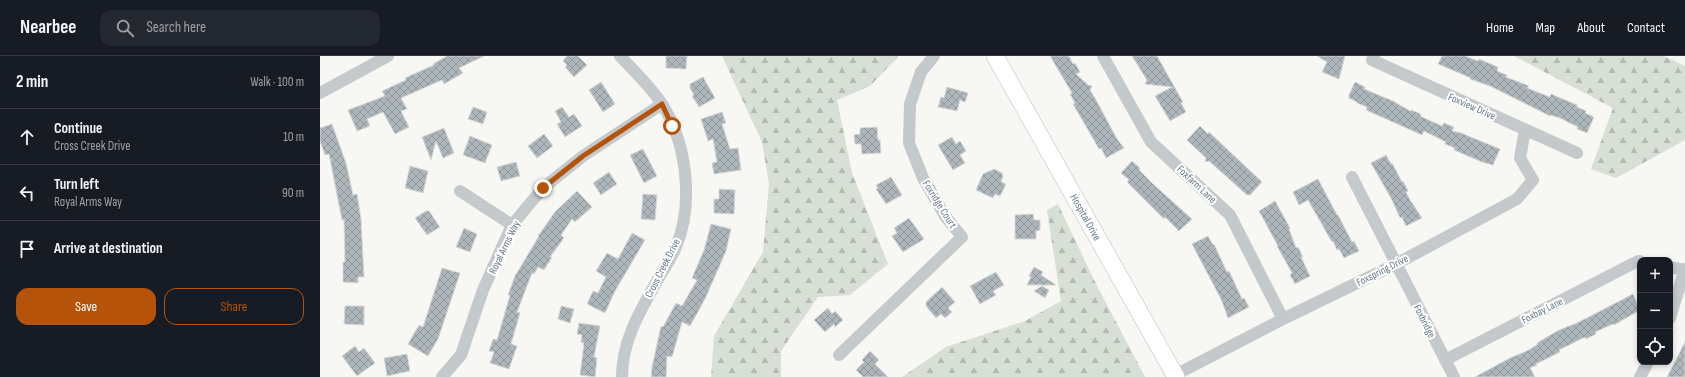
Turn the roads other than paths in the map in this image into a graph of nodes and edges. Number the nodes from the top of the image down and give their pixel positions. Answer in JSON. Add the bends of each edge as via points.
{"nodes":[{"id":1,"x":388,"y":56,"type":"edge"},
{"id":2,"x":620,"y":56,"type":"edge"},
{"id":3,"x":934,"y":56,"type":"edge"},
{"id":4,"x":995,"y":56,"type":"edge"},
{"id":5,"x":1103,"y":56,"type":"edge"},
{"id":6,"x":1374,"y":56,"type":"edge"},
{"id":7,"x":320,"y":93,"type":"edge"},
{"id":8,"x":662,"y":104,"type":"junction"},
{"id":9,"x":1525,"y":130,"type":"junction"},
{"id":10,"x":1577,"y":153,"type":"dead end"},
{"id":11,"x":1352,"y":177,"type":"dead end"},
{"id":12,"x":460,"y":191,"type":"dead end"},
{"id":13,"x":512,"y":225,"type":"junction"},
{"id":14,"x":1637,"y":262,"type":"edge"},
{"id":15,"x":1396,"y":264,"type":"junction"},
{"id":16,"x":1673,"y":267,"type":"edge"},
{"id":17,"x":1685,"y":269,"type":"edge"},
{"id":18,"x":1673,"y":308,"type":"edge"},
{"id":19,"x":1283,"y":319,"type":"junction"},
{"id":20,"x":839,"y":355,"type":"dead end"},
{"id":21,"x":1445,"y":360,"type":"junction"},
{"id":22,"x":1646,"y":365,"type":"edge"},
{"id":23,"x":1175,"y":376,"type":"edge"},
{"id":24,"x":442,"y":377,"type":"edge"},
{"id":25,"x":622,"y":377,"type":"edge"},
{"id":26,"x":1454,"y":377,"type":"edge"},
{"id":27,"x":1640,"y":377,"type":"edge"}],
"edges":[{"from":1,"to":7,"type":"street"},
{"from":2,"to":8,"type":"street","name":"Cross Creek Drive"},
{"from":3,"to":20,"type":"street","name":"Foxridge Court","via":[[921,72],[910,104],[909,143],[923,178],[945,216],[962,237]]},
{"from":4,"to":23,"type":"street","name":"Hospital Drive"},
{"from":5,"to":19,"type":"street","name":"Foxfarm Lane","via":[[1152,142],[1230,215]]},
{"from":6,"to":9,"type":"street","name":"Foxview Drive","via":[[1372,60]]},
{"from":8,"to":13,"type":"street","name":"Royal Arms Way","via":[[583,156],[543,188]]},
{"from":8,"to":25,"type":"street","name":"Cross Creek Drive","via":[[682,153],[687,193],[685,210],[676,246],[632,326]]},
{"from":9,"to":10,"type":"street","name":"Foxview Drive"},
{"from":9,"to":15,"type":"street","name":"Foxspring Drive","via":[[1520,158],[1534,180],[1517,199]]},
{"from":11,"to":15,"type":"street","name":"Foxbridge"},
{"from":12,"to":13,"type":"street"},
{"from":13,"to":24,"type":"street","name":"Royal Arms Way","via":[[483,290],[461,355]]},
{"from":14,"to":21,"type":"street","name":"Foxbay Lane"},
{"from":15,"to":19,"type":"street","name":"Foxspring Drive"},
{"from":15,"to":21,"type":"street","name":"Foxbridge"},
{"from":16,"to":17,"type":"street"},
{"from":17,"to":18,"type":"street"},
{"from":19,"to":23,"type":"street","name":"Foxspring Drive"},
{"from":21,"to":26,"type":"street","name":"Foxbridge"},
{"from":22,"to":27,"type":"street"}]}
